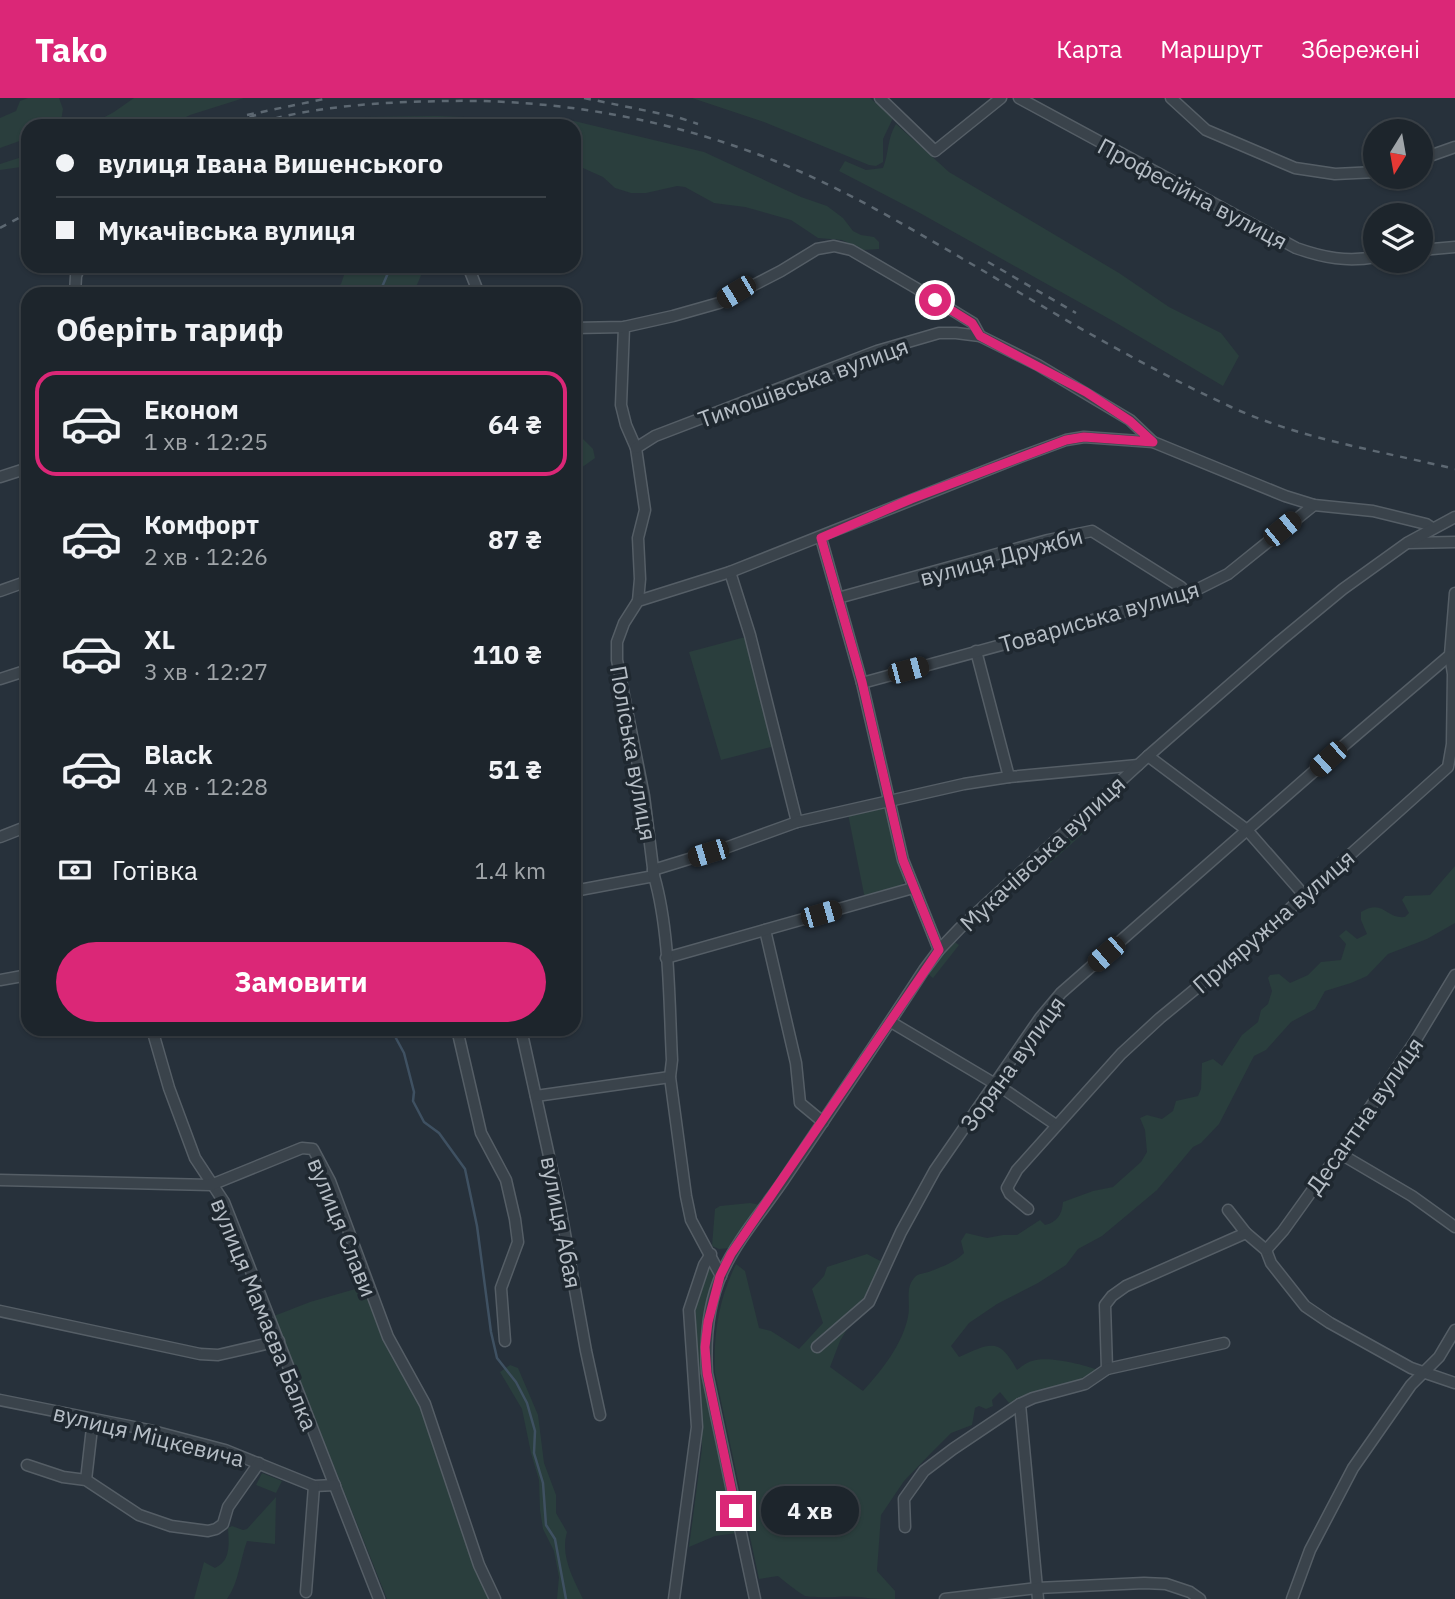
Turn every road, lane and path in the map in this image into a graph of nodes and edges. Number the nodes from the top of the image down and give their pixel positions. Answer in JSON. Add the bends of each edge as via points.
{"nodes":[{"id":1,"x":880,"y":98,"type":"edge"},
{"id":2,"x":1001,"y":98,"type":"edge"},
{"id":3,"x":1018,"y":98,"type":"edge"},
{"id":4,"x":1171,"y":98,"type":"edge"},
{"id":5,"x":1455,"y":147,"type":"edge"},
{"id":6,"x":1433,"y":155,"type":"edge"},
{"id":7,"x":1363,"y":173,"type":"edge"},
{"id":8,"x":1455,"y":247,"type":"edge"},
{"id":9,"x":1433,"y":249,"type":"edge"},
{"id":10,"x":1363,"y":259,"type":"edge"},
{"id":11,"x":624,"y":327,"type":"junction"},
{"id":12,"x":581,"y":328,"type":"edge"},
{"id":13,"x":980,"y":336,"type":"junction"},
{"id":14,"x":1153,"y":442,"type":"junction"},
{"id":15,"x":636,"y":448,"type":"junction"},
{"id":16,"x":21,"y":470,"type":"edge"},
{"id":17,"x":0,"y":477,"type":"edge"},
{"id":18,"x":1314,"y":505,"type":"junction"},
{"id":19,"x":1455,"y":517,"type":"edge"},
{"id":20,"x":1432,"y":528,"type":"junction"},
{"id":21,"x":821,"y":538,"type":"junction"},
{"id":22,"x":1455,"y":542,"type":"edge"},
{"id":23,"x":1407,"y":543,"type":"junction"},
{"id":24,"x":730,"y":572,"type":"junction"},
{"id":25,"x":21,"y":584,"type":"edge"},
{"id":26,"x":0,"y":591,"type":"edge"},
{"id":27,"x":1455,"y":593,"type":"edge"},
{"id":28,"x":1188,"y":594,"type":"junction"},
{"id":29,"x":838,"y":598,"type":"junction"},
{"id":30,"x":638,"y":601,"type":"junction"},
{"id":31,"x":976,"y":651,"type":"junction"},
{"id":32,"x":1450,"y":655,"type":"junction"},
{"id":33,"x":21,"y":672,"type":"edge"},
{"id":34,"x":0,"y":679,"type":"edge"},
{"id":35,"x":862,"y":682,"type":"junction"},
{"id":36,"x":1148,"y":756,"type":"junction"},
{"id":37,"x":1138,"y":765,"type":"junction"},
{"id":38,"x":1102,"y":768,"type":"junction"},
{"id":39,"x":1009,"y":777,"type":"junction"},
{"id":40,"x":1108,"y":793,"type":"junction"},
{"id":41,"x":891,"y":802,"type":"junction"},
{"id":42,"x":797,"y":822,"type":"junction"},
{"id":43,"x":21,"y":829,"type":"edge"},
{"id":44,"x":1248,"y":830,"type":"junction"},
{"id":45,"x":0,"y":837,"type":"edge"},
{"id":46,"x":653,"y":873,"type":"junction"},
{"id":47,"x":912,"y":888,"type":"junction"},
{"id":48,"x":581,"y":889,"type":"edge"},
{"id":49,"x":1304,"y":895,"type":"junction"},
{"id":50,"x":765,"y":930,"type":"junction"},
{"id":51,"x":939,"y":950,"type":"junction"},
{"id":52,"x":666,"y":958,"type":"junction"},
{"id":53,"x":1455,"y":975,"type":"edge"},
{"id":54,"x":21,"y":976,"type":"edge"},
{"id":55,"x":0,"y":980,"type":"edge"},
{"id":56,"x":891,"y":1022,"type":"junction"},
{"id":57,"x":154,"y":1036,"type":"edge"},
{"id":58,"x":459,"y":1036,"type":"edge"},
{"id":59,"x":523,"y":1036,"type":"edge"},
{"id":60,"x":670,"y":1077,"type":"junction"},
{"id":61,"x":995,"y":1085,"type":"junction"},
{"id":62,"x":536,"y":1096,"type":"junction"},
{"id":63,"x":823,"y":1122,"type":"junction"},
{"id":64,"x":1056,"y":1125,"type":"junction"},
{"id":65,"x":1339,"y":1153,"type":"junction"},
{"id":66,"x":0,"y":1180,"type":"edge"},
{"id":67,"x":211,"y":1185,"type":"junction"},
{"id":68,"x":1028,"y":1209,"type":"dead end"},
{"id":69,"x":1228,"y":1210,"type":"dead end"},
{"id":70,"x":1455,"y":1227,"type":"edge"},
{"id":71,"x":1246,"y":1233,"type":"junction"},
{"id":72,"x":1266,"y":1251,"type":"junction"},
{"id":73,"x":711,"y":1254,"type":"junction"},
{"id":74,"x":720,"y":1276,"type":"junction"},
{"id":75,"x":0,"y":1311,"type":"edge"},
{"id":76,"x":1455,"y":1330,"type":"edge"},
{"id":77,"x":279,"y":1341,"type":"junction"},
{"id":78,"x":505,"y":1341,"type":"dead end"},
{"id":79,"x":1224,"y":1343,"type":"dead end"},
{"id":80,"x":817,"y":1347,"type":"dead end"},
{"id":81,"x":1107,"y":1369,"type":"junction"},
{"id":82,"x":1424,"y":1373,"type":"junction"},
{"id":83,"x":1455,"y":1383,"type":"edge"},
{"id":84,"x":0,"y":1400,"type":"edge"},
{"id":85,"x":1020,"y":1404,"type":"junction"},
{"id":86,"x":600,"y":1415,"type":"dead end"},
{"id":87,"x":93,"y":1419,"type":"junction"},
{"id":88,"x":259,"y":1463,"type":"junction"},
{"id":89,"x":27,"y":1465,"type":"dead end"},
{"id":90,"x":86,"y":1480,"type":"junction"},
{"id":91,"x":335,"y":1485,"type":"junction"},
{"id":92,"x":314,"y":1486,"type":"junction"},
{"id":93,"x":905,"y":1527,"type":"dead end"},
{"id":94,"x":306,"y":1592,"type":"dead end"},
{"id":95,"x":1037,"y":1593,"type":"edge"},
{"id":96,"x":379,"y":1599,"type":"edge"},
{"id":97,"x":495,"y":1599,"type":"edge"},
{"id":98,"x":674,"y":1599,"type":"edge"},
{"id":99,"x":755,"y":1599,"type":"edge"},
{"id":100,"x":945,"y":1599,"type":"edge"},
{"id":101,"x":1200,"y":1599,"type":"edge"},
{"id":102,"x":1292,"y":1599,"type":"edge"}],
"edges":[{"from":1,"to":2,"type":"street","via":[[935,151]]},
{"from":3,"to":10,"type":"street","name":"Професійна вулиця","via":[[1296,248],[1323,258]]},
{"from":4,"to":7,"type":"street","via":[[1206,130],[1294,168]]},
{"from":5,"to":6,"type":"street"},
{"from":8,"to":9,"type":"street"},
{"from":11,"to":12,"type":"street"},
{"from":11,"to":13,"type":"street","via":[[719,303],[817,249],[834,246],[851,250],[950,309],[972,323]]},
{"from":11,"to":15,"type":"street","via":[[621,405]]},
{"from":13,"to":14,"type":"street","name":"Тимошівська вулиця","via":[[1086,392]]},
{"from":13,"to":15,"type":"street","name":"Тимошівська вулиця","via":[[939,333],[877,351],[655,436]]},
{"from":14,"to":18,"type":"street"},
{"from":14,"to":21,"type":"street","via":[[1066,440]]},
{"from":15,"to":30,"type":"street","via":[[645,510],[638,538]]},
{"from":16,"to":17,"type":"street"},
{"from":18,"to":20,"type":"street","via":[[1373,510]]},
{"from":18,"to":28,"type":"street","name":"Товариська вулиця","via":[[1228,574]]},
{"from":19,"to":20,"type":"street","name":"Мукачівська вулиця"},
{"from":20,"to":23,"type":"street","name":"Мукачівська вулиця"},
{"from":21,"to":24,"type":"street"},
{"from":21,"to":29,"type":"street"},
{"from":22,"to":23,"type":"street"},
{"from":23,"to":36,"type":"street","name":"Мукачівська вулиця","via":[[1311,615]]},
{"from":24,"to":30,"type":"street"},
{"from":24,"to":42,"type":"street"},
{"from":25,"to":26,"type":"street"},
{"from":27,"to":32,"type":"street","name":"Прияружна вулиця"},
{"from":28,"to":29,"type":"street","name":"вулиця Дружби","via":[[1092,531]]},
{"from":28,"to":31,"type":"street","name":"Товариська вулиця"},
{"from":29,"to":35,"type":"street"},
{"from":30,"to":46,"type":"street","name":"Поліська вулиця","via":[[617,642],[617,660],[644,796]]},
{"from":31,"to":35,"type":"street","name":"Товариська вулиця"},
{"from":31,"to":39,"type":"street"},
{"from":32,"to":44,"type":"street","name":"Зоряна вулиця"},
{"from":32,"to":49,"type":"street","name":"Прияружна вулиця","via":[[1453,697],[1448,767]]},
{"from":33,"to":34,"type":"street"},
{"from":35,"to":41,"type":"street"},
{"from":36,"to":37,"type":"street","name":"Мукачівська вулиця"},
{"from":36,"to":44,"type":"street"},
{"from":37,"to":38,"type":"street"},
{"from":37,"to":40,"type":"street","name":"Мукачівська вулиця"},
{"from":38,"to":39,"type":"street"},
{"from":38,"to":40,"type":"street","via":[[1108,777]]},
{"from":39,"to":41,"type":"street"},
{"from":40,"to":51,"type":"street","name":"Мукачівська вулиця"},
{"from":41,"to":42,"type":"street"},
{"from":41,"to":47,"type":"street"},
{"from":42,"to":46,"type":"street"},
{"from":43,"to":45,"type":"street"},
{"from":44,"to":49,"type":"street"},
{"from":44,"to":61,"type":"street","name":"Зоряна вулиця","via":[[1062,993],[1040,1017]]},
{"from":46,"to":48,"type":"street"},
{"from":46,"to":52,"type":"street","name":"Поліська вулиця"},
{"from":47,"to":50,"type":"street"},
{"from":47,"to":51,"type":"street"},
{"from":49,"to":64,"type":"street","name":"Прияружна вулиця","via":[[1121,1054]]},
{"from":50,"to":52,"type":"street"},
{"from":50,"to":63,"type":"street","via":[[796,1063],[800,1103]]},
{"from":51,"to":56,"type":"street","name":"Мукачівська вулиця"},
{"from":52,"to":60,"type":"street","name":"Поліська вулиця"},
{"from":53,"to":65,"type":"street","name":"Десантна вулиця"},
{"from":54,"to":55,"type":"street"},
{"from":56,"to":61,"type":"street"},
{"from":56,"to":63,"type":"street","name":"Мукачівська вулиця"},
{"from":57,"to":67,"type":"street","name":"вулиця Мамаєва Балка","via":[[195,1158]]},
{"from":58,"to":78,"type":"street","via":[[481,1133],[506,1180],[515,1219],[518,1242],[501,1288]]},
{"from":59,"to":62,"type":"street","name":"вулиця Абая"},
{"from":60,"to":62,"type":"street"},
{"from":60,"to":73,"type":"street","name":"Поліська вулиця","via":[[691,1220]]},
{"from":61,"to":64,"type":"street"},
{"from":61,"to":80,"type":"street","name":"Зоряна вулиця","via":[[935,1170],[869,1302]]},
{"from":62,"to":86,"type":"street","name":"вулиця Абая"},
{"from":63,"to":74,"type":"street","name":"Мукачівська вулиця"},
{"from":64,"to":68,"type":"street","name":"Прияружна вулиця","via":[[1007,1188]]},
{"from":65,"to":70,"type":"street"},
{"from":65,"to":72,"type":"street","name":"Десантна вулиця"},
{"from":66,"to":67,"type":"street","name":"вулиця Слави"},
{"from":67,"to":77,"type":"street","name":"вулиця Мамаєва Балка","via":[[224,1202]]},
{"from":67,"to":97,"type":"street","name":"вулиця Слави","via":[[302,1148],[316,1153],[388,1337],[425,1404],[479,1565]]},
{"from":69,"to":71,"type":"street"},
{"from":71,"to":72,"type":"street"},
{"from":71,"to":81,"type":"street","via":[[1112,1296],[1105,1305]]},
{"from":72,"to":82,"type":"street","via":[[1305,1306]]},
{"from":73,"to":74,"type":"street"},
{"from":73,"to":98,"type":"street","via":[[689,1310],[697,1427]]},
{"from":74,"to":99,"type":"street","name":"Мукачівська вулиця","via":[[708,1322],[707,1373]]},
{"from":75,"to":77,"type":"street","via":[[201,1354],[218,1355]]},
{"from":76,"to":82,"type":"street"},
{"from":77,"to":91,"type":"street","name":"вулиця Мамаєва Балка"},
{"from":79,"to":81,"type":"street"},
{"from":81,"to":85,"type":"street","via":[[1085,1384]]},
{"from":82,"to":83,"type":"street"},
{"from":82,"to":102,"type":"street","via":[[1353,1468],[1310,1550]]},
{"from":84,"to":87,"type":"street","name":"вулиця Міцкевича"},
{"from":85,"to":93,"type":"street","via":[[924,1471],[904,1499]]},
{"from":85,"to":95,"type":"street"},
{"from":87,"to":88,"type":"street","name":"вулиця Міцкевича","via":[[162,1433]]},
{"from":87,"to":90,"type":"street"},
{"from":88,"to":90,"type":"street","via":[[228,1507],[223,1524],[208,1531],[171,1527],[139,1515]]},
{"from":88,"to":92,"type":"street","name":"вулиця Міцкевича"},
{"from":89,"to":90,"type":"street"},
{"from":91,"to":92,"type":"street","name":"вулиця Міцкевича"},
{"from":91,"to":96,"type":"street","name":"вулиця Мамаєва Балка"},
{"from":92,"to":94,"type":"street"},
{"from":95,"to":100,"type":"street"},
{"from":95,"to":101,"type":"street","via":[[1144,1583],[1166,1584]]}]}
